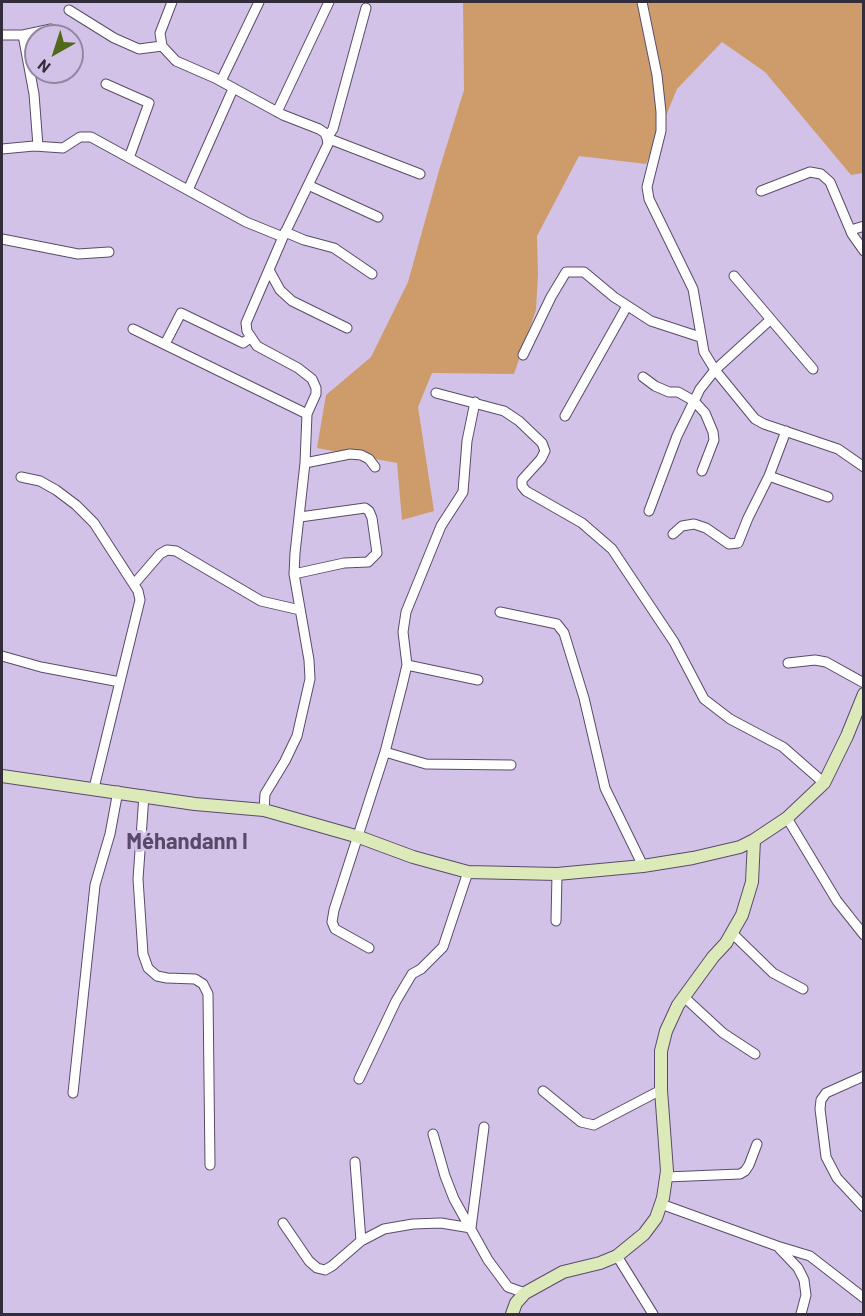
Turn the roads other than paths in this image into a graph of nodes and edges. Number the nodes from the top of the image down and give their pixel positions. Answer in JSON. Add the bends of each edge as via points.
{"nodes":[{"id":1,"x":172,"y":2,"type":"edge"},
{"id":2,"x":259,"y":2,"type":"edge"},
{"id":3,"x":329,"y":2,"type":"edge"},
{"id":4,"x":642,"y":2,"type":"edge"},
{"id":5,"x":366,"y":8,"type":"dead end"},
{"id":6,"x":69,"y":10,"type":"dead end"},
{"id":7,"x":2,"y":35,"type":"edge"},
{"id":8,"x":23,"y":35,"type":"joint"},
{"id":9,"x":162,"y":46,"type":"junction"},
{"id":10,"x":221,"y":81,"type":"junction"},
{"id":11,"x":106,"y":84,"type":"dead end"},
{"id":12,"x":233,"y":89,"type":"junction"},
{"id":13,"x":277,"y":112,"type":"junction"},
{"id":14,"x":327,"y":138,"type":"junction"},
{"id":15,"x":38,"y":147,"type":"junction"},
{"id":16,"x":2,"y":149,"type":"edge"},
{"id":17,"x":129,"y":158,"type":"junction"},
{"id":18,"x":420,"y":174,"type":"dead end"},
{"id":19,"x":308,"y":185,"type":"junction"},
{"id":20,"x":188,"y":190,"type":"junction"},
{"id":21,"x":761,"y":191,"type":"dead end"},
{"id":22,"x":378,"y":217,"type":"dead end"},
{"id":23,"x":864,"y":226,"type":"edge"},
{"id":24,"x":851,"y":230,"type":"junction"},
{"id":25,"x":284,"y":235,"type":"junction"},
{"id":26,"x":2,"y":239,"type":"edge"},
{"id":27,"x":864,"y":251,"type":"edge"},
{"id":28,"x":109,"y":252,"type":"dead end"},
{"id":29,"x":269,"y":270,"type":"junction"},
{"id":30,"x":372,"y":274,"type":"dead end"},
{"id":31,"x":735,"y":276,"type":"dead end"},
{"id":32,"x":627,"y":306,"type":"junction"},
{"id":33,"x":770,"y":320,"type":"junction"},
{"id":34,"x":133,"y":328,"type":"dead end"},
{"id":35,"x":347,"y":328,"type":"dead end"},
{"id":36,"x":250,"y":338,"type":"junction"},
{"id":37,"x":700,"y":338,"type":"junction"},
{"id":38,"x":165,"y":344,"type":"junction"},
{"id":39,"x":523,"y":355,"type":"dead end"},
{"id":40,"x":813,"y":369,"type":"dead end"},
{"id":41,"x":715,"y":370,"type":"junction"},
{"id":42,"x":643,"y":377,"type":"dead end"},
{"id":43,"x":436,"y":393,"type":"dead end"},
{"id":44,"x":694,"y":401,"type":"junction"},
{"id":45,"x":475,"y":402,"type":"junction"},
{"id":46,"x":307,"y":414,"type":"junction"},
{"id":47,"x":565,"y":416,"type":"dead end"},
{"id":48,"x":786,"y":431,"type":"junction"},
{"id":49,"x":305,"y":463,"type":"junction"},
{"id":50,"x":375,"y":467,"type":"dead end"},
{"id":51,"x":864,"y":467,"type":"edge"},
{"id":52,"x":702,"y":471,"type":"dead end"},
{"id":53,"x":770,"y":476,"type":"junction"},
{"id":54,"x":21,"y":477,"type":"dead end"},
{"id":55,"x":828,"y":497,"type":"dead end"},
{"id":56,"x":649,"y":511,"type":"dead end"},
{"id":57,"x":300,"y":517,"type":"junction"},
{"id":58,"x":673,"y":534,"type":"dead end"},
{"id":59,"x":294,"y":574,"type":"junction"},
{"id":60,"x":135,"y":583,"type":"junction"},
{"id":61,"x":300,"y":610,"type":"junction"},
{"id":62,"x":500,"y":612,"type":"dead end"},
{"id":63,"x":2,"y":657,"type":"edge"},
{"id":64,"x":788,"y":663,"type":"dead end"},
{"id":65,"x":407,"y":665,"type":"junction"},
{"id":66,"x":478,"y":680,"type":"dead end"},
{"id":67,"x":120,"y":682,"type":"junction"},
{"id":68,"x":864,"y":683,"type":"edge"},
{"id":69,"x":864,"y":694,"type":"edge"},
{"id":70,"x":861,"y":707,"type":"edge"},
{"id":71,"x":385,"y":752,"type":"junction"},
{"id":72,"x":511,"y":765,"type":"dead end"},
{"id":73,"x":2,"y":776,"type":"edge"},
{"id":74,"x":824,"y":783,"type":"junction"},
{"id":75,"x":94,"y":788,"type":"junction"},
{"id":76,"x":118,"y":791,"type":"junction"},
{"id":77,"x":144,"y":795,"type":"junction"},
{"id":78,"x":264,"y":810,"type":"junction"},
{"id":79,"x":787,"y":818,"type":"junction"},
{"id":80,"x":358,"y":837,"type":"junction"},
{"id":81,"x":754,"y":840,"type":"junction"},
{"id":82,"x":643,"y":866,"type":"junction"},
{"id":83,"x":468,"y":872,"type":"junction"},
{"id":84,"x":557,"y":874,"type":"junction"},
{"id":85,"x":556,"y":921,"type":"dead end"},
{"id":86,"x":862,"y":930,"type":"edge"},
{"id":87,"x":733,"y":934,"type":"junction"},
{"id":88,"x":369,"y":948,"type":"dead end"},
{"id":89,"x":803,"y":988,"type":"dead end"},
{"id":90,"x":684,"y":996,"type":"junction"},
{"id":91,"x":754,"y":1054,"type":"dead end"},
{"id":92,"x":864,"y":1076,"type":"edge"},
{"id":93,"x":359,"y":1078,"type":"dead end"},
{"id":94,"x":661,"y":1090,"type":"junction"},
{"id":95,"x":543,"y":1091,"type":"dead end"},
{"id":96,"x":73,"y":1093,"type":"dead end"},
{"id":97,"x":484,"y":1127,"type":"dead end"},
{"id":98,"x":433,"y":1134,"type":"dead end"},
{"id":99,"x":757,"y":1144,"type":"dead end"},
{"id":100,"x":355,"y":1162,"type":"dead end"},
{"id":101,"x":210,"y":1165,"type":"dead end"},
{"id":102,"x":666,"y":1177,"type":"junction"},
{"id":103,"x":661,"y":1204,"type":"junction"},
{"id":104,"x":864,"y":1207,"type":"edge"},
{"id":105,"x":283,"y":1223,"type":"dead end"},
{"id":106,"x":471,"y":1228,"type":"junction"},
{"id":107,"x":362,"y":1241,"type":"junction"},
{"id":108,"x":777,"y":1246,"type":"junction"},
{"id":109,"x":617,"y":1256,"type":"junction"},
{"id":110,"x":525,"y":1293,"type":"junction"},
{"id":111,"x":864,"y":1298,"type":"edge"},
{"id":112,"x":512,"y":1314,"type":"edge"},
{"id":113,"x":653,"y":1314,"type":"edge"},
{"id":114,"x":801,"y":1314,"type":"edge"}],
"edges":[{"from":1,"to":9,"type":"street","via":[[160,33]]},
{"from":2,"to":10,"type":"street"},
{"from":3,"to":13,"type":"street"},
{"from":4,"to":37,"type":"street","via":[[661,112],[661,130],[647,187],[649,199],[693,289]]},
{"from":5,"to":14,"type":"street","via":[[333,129]]},
{"from":6,"to":9,"type":"street","via":[[139,49]]},
{"from":7,"to":8,"type":"street"},
{"from":8,"to":15,"type":"street","via":[[34,94]]},
{"from":9,"to":10,"type":"street","via":[[176,61]]},
{"from":10,"to":12,"type":"street"},
{"from":11,"to":17,"type":"street","via":[[149,103]]},
{"from":12,"to":13,"type":"street"},
{"from":12,"to":20,"type":"street"},
{"from":13,"to":14,"type":"street","via":[[319,129]]},
{"from":14,"to":18,"type":"street"},
{"from":14,"to":19,"type":"street","via":[[328,144]]},
{"from":15,"to":16,"type":"street"},
{"from":15,"to":17,"type":"street","via":[[63,148],[80,137],[91,137]]},
{"from":17,"to":20,"type":"street"},
{"from":19,"to":22,"type":"street"},
{"from":19,"to":25,"type":"street"},
{"from":20,"to":25,"type":"street","via":[[246,222]]},
{"from":21,"to":24,"type":"street","via":[[810,172],[821,174],[830,182]]},
{"from":23,"to":24,"type":"street"},
{"from":24,"to":27,"type":"street"},
{"from":25,"to":29,"type":"street"},
{"from":25,"to":30,"type":"street","via":[[334,248]]},
{"from":26,"to":28,"type":"street","via":[[78,254]]},
{"from":29,"to":35,"type":"street","via":[[292,302]]},
{"from":29,"to":36,"type":"street","via":[[246,322]]},
{"from":31,"to":33,"type":"street"},
{"from":32,"to":37,"type":"street","via":[[651,321]]},
{"from":32,"to":39,"type":"street","via":[[584,272],[566,272]]},
{"from":32,"to":47,"type":"street"},
{"from":33,"to":40,"type":"street"},
{"from":33,"to":41,"type":"street"},
{"from":34,"to":38,"type":"street"},
{"from":36,"to":38,"type":"street","via":[[243,343],[181,313]]},
{"from":36,"to":46,"type":"street","via":[[312,379],[316,394]]},
{"from":37,"to":41,"type":"street"},
{"from":38,"to":46,"type":"street"},
{"from":41,"to":44,"type":"street"},
{"from":41,"to":48,"type":"street","via":[[755,419]]},
{"from":42,"to":44,"type":"street","via":[[655,386]]},
{"from":43,"to":45,"type":"street"},
{"from":44,"to":52,"type":"street","via":[[705,413],[714,440]]},
{"from":44,"to":56,"type":"street"},
{"from":45,"to":65,"type":"street","via":[[463,492],[441,526],[406,612],[403,632]]},
{"from":45,"to":74,"type":"street","via":[[504,411],[542,443],[545,451],[522,480],[522,486],[582,523],[612,549],[674,642],[704,699],[730,719],[783,747]]},
{"from":46,"to":49,"type":"street"},
{"from":48,"to":51,"type":"street","via":[[838,449]]},
{"from":48,"to":53,"type":"street"},
{"from":49,"to":50,"type":"street","via":[[350,454],[369,459]]},
{"from":49,"to":57,"type":"street"},
{"from":53,"to":55,"type":"street"},
{"from":53,"to":58,"type":"street","via":[[738,543],[729,544],[694,524],[682,526]]},
{"from":54,"to":60,"type":"street","via":[[40,481],[76,505],[94,523]]},
{"from":57,"to":59,"type":"street"},
{"from":57,"to":59,"type":"street","via":[[365,508],[372,518],[377,553],[368,562]]},
{"from":59,"to":61,"type":"street"},
{"from":60,"to":61,"type":"street","via":[[160,554],[176,551],[261,602]]},
{"from":60,"to":67,"type":"street","via":[[140,600]]},
{"from":61,"to":78,"type":"street","via":[[310,679],[297,736],[265,794]]},
{"from":62,"to":82,"type":"street","via":[[557,624],[564,633],[605,788]]},
{"from":63,"to":67,"type":"street"},
{"from":64,"to":68,"type":"street","via":[[826,662]]},
{"from":65,"to":66,"type":"street"},
{"from":65,"to":71,"type":"street"},
{"from":67,"to":75,"type":"street"},
{"from":69,"to":70,"type":"street"},
{"from":70,"to":74,"type":"street"},
{"from":71,"to":72,"type":"street","via":[[426,764]]},
{"from":71,"to":80,"type":"street"},
{"from":73,"to":75,"type":"street"},
{"from":74,"to":79,"type":"street"},
{"from":75,"to":76,"type":"street"},
{"from":76,"to":77,"type":"street"},
{"from":76,"to":96,"type":"street","via":[[95,885]]},
{"from":77,"to":78,"type":"street"},
{"from":77,"to":101,"type":"street","via":[[138,879],[142,954],[157,976],[195,979],[208,994]]},
{"from":78,"to":80,"type":"street"},
{"from":79,"to":81,"type":"street"},
{"from":79,"to":86,"type":"street","via":[[832,893]]},
{"from":80,"to":83,"type":"street"},
{"from":80,"to":88,"type":"street","via":[[332,922],[341,934]]},
{"from":81,"to":82,"type":"street","via":[[740,847]]},
{"from":81,"to":87,"type":"street","via":[[752,882]]},
{"from":82,"to":84,"type":"street"},
{"from":83,"to":84,"type":"street"},
{"from":83,"to":93,"type":"street","via":[[443,947],[412,974]]},
{"from":84,"to":85,"type":"street"},
{"from":87,"to":89,"type":"street","via":[[773,973]]},
{"from":87,"to":90,"type":"street"},
{"from":90,"to":91,"type":"street","via":[[723,1033]]},
{"from":90,"to":94,"type":"street","via":[[666,1030],[661,1051]]},
{"from":92,"to":104,"type":"street","via":[[826,1093],[820,1109],[826,1157],[837,1178]]},
{"from":94,"to":95,"type":"street","via":[[594,1125],[581,1122]]},
{"from":94,"to":102,"type":"street"},
{"from":97,"to":106,"type":"street"},
{"from":98,"to":106,"type":"street","via":[[454,1199]]},
{"from":99,"to":102,"type":"street","via":[[749,1165],[740,1174]]},
{"from":100,"to":107,"type":"street"},
{"from":102,"to":103,"type":"street"},
{"from":103,"to":108,"type":"street"},
{"from":103,"to":109,"type":"street","via":[[644,1234]]},
{"from":105,"to":107,"type":"street","via":[[309,1261],[325,1270]]},
{"from":106,"to":107,"type":"street","via":[[413,1224],[384,1229]]},
{"from":106,"to":110,"type":"street","via":[[508,1287]]},
{"from":108,"to":111,"type":"street","via":[[810,1256]]},
{"from":108,"to":114,"type":"street","via":[[804,1280],[806,1295]]},
{"from":109,"to":110,"type":"street","via":[[563,1272]]},
{"from":109,"to":113,"type":"street"},
{"from":110,"to":112,"type":"street"}]}
